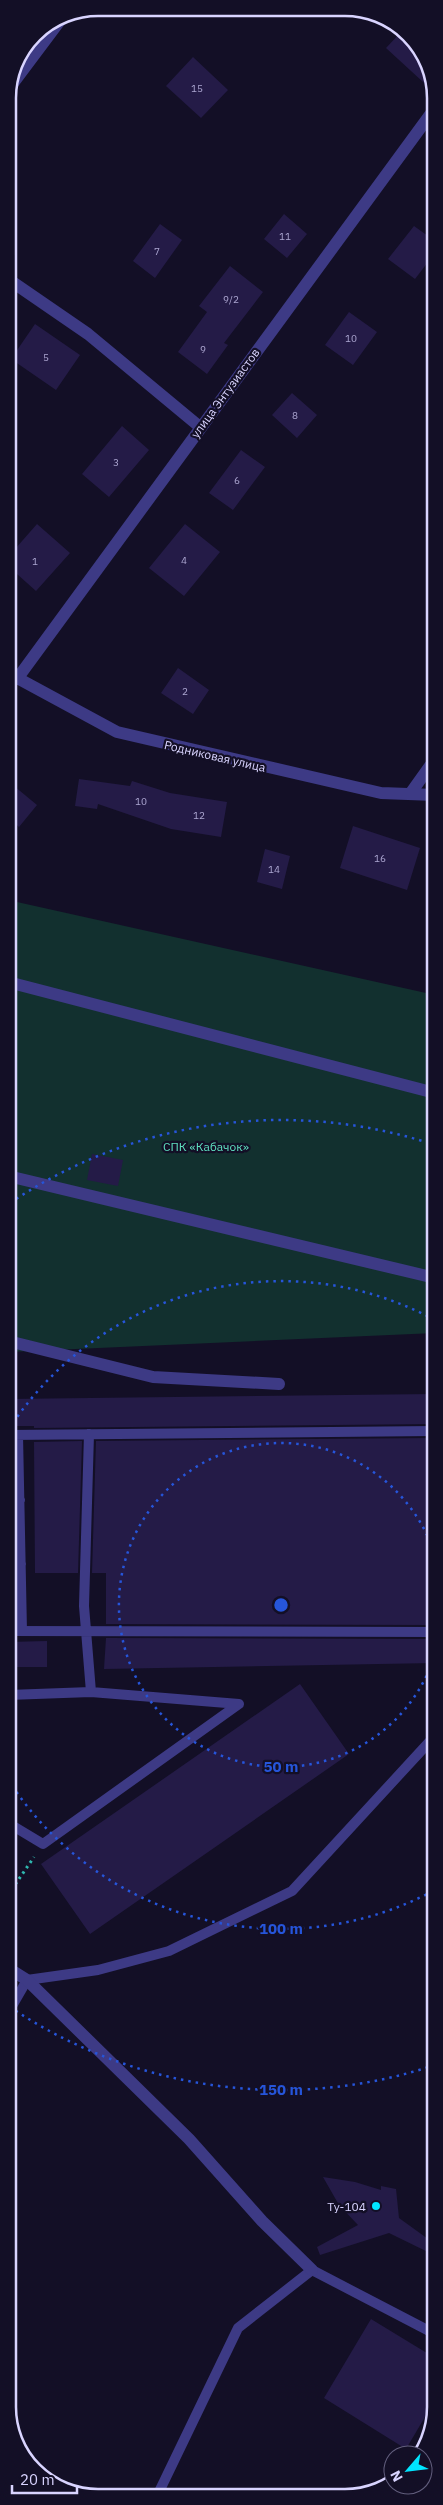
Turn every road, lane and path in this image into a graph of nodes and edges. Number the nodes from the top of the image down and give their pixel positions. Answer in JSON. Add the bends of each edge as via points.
{"nodes":[{"id":1,"x":53,"y":30,"type":"edge"},
{"id":2,"x":20,"y":74,"type":"edge"},
{"id":3,"x":427,"y":119,"type":"edge"},
{"id":4,"x":16,"y":284,"type":"edge"},
{"id":5,"x":200,"y":427,"type":"junction"},
{"id":6,"x":16,"y":672,"type":"edge"},
{"id":7,"x":16,"y":678,"type":"edge"},
{"id":8,"x":427,"y":771,"type":"edge"},
{"id":9,"x":410,"y":794,"type":"junction"},
{"id":10,"x":427,"y":795,"type":"edge"},
{"id":11,"x":16,"y":984,"type":"edge"},
{"id":12,"x":427,"y":1091,"type":"edge"},
{"id":13,"x":16,"y":1178,"type":"edge"},
{"id":14,"x":427,"y":1276,"type":"edge"},
{"id":15,"x":16,"y":1343,"type":"edge"},
{"id":16,"x":280,"y":1384,"type":"dead end"},
{"id":17,"x":427,"y":1431,"type":"edge"},
{"id":18,"x":88,"y":1434,"type":"junction"},
{"id":19,"x":16,"y":1435,"type":"edge"},
{"id":20,"x":16,"y":1463,"type":"edge"},
{"id":21,"x":16,"y":1500,"type":"edge"},
{"id":22,"x":20,"y":1500,"type":"junction"},
{"id":23,"x":16,"y":1564,"type":"edge"},
{"id":24,"x":21,"y":1564,"type":"junction"},
{"id":25,"x":16,"y":1631,"type":"edge"},
{"id":26,"x":22,"y":1631,"type":"junction"},
{"id":27,"x":86,"y":1631,"type":"junction"},
{"id":28,"x":427,"y":1632,"type":"edge"},
{"id":29,"x":91,"y":1692,"type":"junction"},
{"id":30,"x":16,"y":1695,"type":"edge"},
{"id":31,"x":427,"y":1744,"type":"edge"},
{"id":32,"x":16,"y":1828,"type":"edge"},
{"id":33,"x":43,"y":1844,"type":"junction"},
{"id":34,"x":16,"y":1884,"type":"edge"},
{"id":35,"x":16,"y":1973,"type":"edge"},
{"id":36,"x":27,"y":1980,"type":"junction"},
{"id":37,"x":16,"y":1999,"type":"edge"},
{"id":38,"x":312,"y":2270,"type":"junction"},
{"id":39,"x":427,"y":2329,"type":"edge"},
{"id":40,"x":160,"y":2489,"type":"edge"}],
"edges":[{"from":1,"to":2,"type":"street"},
{"from":3,"to":5,"type":"street","name":"улица Энтузиастов"},
{"from":4,"to":5,"type":"street","via":[[88,334]]},
{"from":5,"to":6,"type":"street","name":"улица Энтузиастов"},
{"from":7,"to":9,"type":"street","name":"Родниковая улица","via":[[117,732],[381,793]]},
{"from":8,"to":9,"type":"street"},
{"from":9,"to":10,"type":"street","name":"Родниковая улица"},
{"from":11,"to":12,"type":"street"},
{"from":13,"to":14,"type":"street"},
{"from":15,"to":16,"type":"street","via":[[153,1377]]},
{"from":17,"to":18,"type":"lane"},
{"from":18,"to":19,"type":"lane"},
{"from":18,"to":27,"type":"lane"},
{"from":20,"to":22,"type":"lane"},
{"from":21,"to":22,"type":"lane"},
{"from":22,"to":24,"type":"lane"},
{"from":23,"to":24,"type":"lane"},
{"from":24,"to":26,"type":"lane"},
{"from":25,"to":26,"type":"lane"},
{"from":26,"to":27,"type":"lane"},
{"from":27,"to":28,"type":"lane"},
{"from":27,"to":29,"type":"lane"},
{"from":29,"to":30,"type":"lane"},
{"from":29,"to":33,"type":"lane","via":[[239,1704]]},
{"from":31,"to":36,"type":"lane","via":[[292,1891],[169,1951],[98,1970]]},
{"from":32,"to":33,"type":"lane"},
{"from":33,"to":34,"type":"path"},
{"from":35,"to":36,"type":"street"},
{"from":36,"to":37,"type":"lane"},
{"from":36,"to":38,"type":"street","via":[[189,2139],[262,2221]]},
{"from":38,"to":39,"type":"lane"},
{"from":38,"to":40,"type":"lane","via":[[238,2328]]}]}
